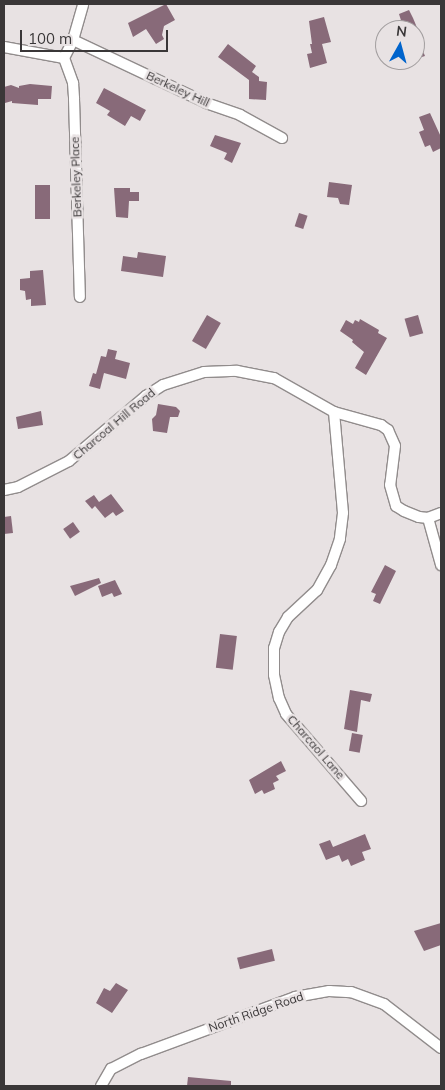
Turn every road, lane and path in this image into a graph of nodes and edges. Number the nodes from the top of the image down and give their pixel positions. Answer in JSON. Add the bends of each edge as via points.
{"nodes":[{"id":1,"x":82,"y":4,"type":"edge"},
{"id":2,"x":73,"y":40,"type":"junction"},
{"id":3,"x":4,"y":47,"type":"edge"},
{"id":4,"x":64,"y":58,"type":"junction"},
{"id":5,"x":282,"y":138,"type":"dead end"},
{"id":6,"x":80,"y":297,"type":"dead end"},
{"id":7,"x":334,"y":412,"type":"junction"},
{"id":8,"x":4,"y":490,"type":"edge"},
{"id":9,"x":441,"y":514,"type":"edge"},
{"id":10,"x":428,"y":518,"type":"junction"},
{"id":11,"x":441,"y":565,"type":"edge"},
{"id":12,"x":361,"y":801,"type":"dead end"},
{"id":13,"x":441,"y":1048,"type":"edge"},
{"id":14,"x":101,"y":1086,"type":"edge"}],
"edges":[{"from":1,"to":2,"type":"street"},
{"from":2,"to":4,"type":"street"},
{"from":2,"to":5,"type":"street","name":"Berkeley Hill","via":[[206,103],[240,115]]},
{"from":3,"to":4,"type":"street"},
{"from":4,"to":6,"type":"street","name":"Berkeley Place","via":[[73,82]]},
{"from":7,"to":8,"type":"street","name":"Charcoal Hill Road","via":[[274,378],[237,371],[204,372],[163,385],[69,462],[18,487]]},
{"from":7,"to":10,"type":"street","name":"Charcoal Hill Road","via":[[388,430],[395,446],[390,485],[393,500],[396,506],[411,515]]},
{"from":7,"to":12,"type":"street","name":"Charcaol Lane","via":[[343,513],[340,539],[317,590],[288,617],[279,632],[274,648],[274,675],[286,714]]},
{"from":9,"to":10,"type":"street"},
{"from":10,"to":11,"type":"street"},
{"from":13,"to":14,"type":"street","name":"North Ridge Road","via":[[384,1004],[351,992],[329,991],[295,997],[141,1054],[111,1069]]}]}
